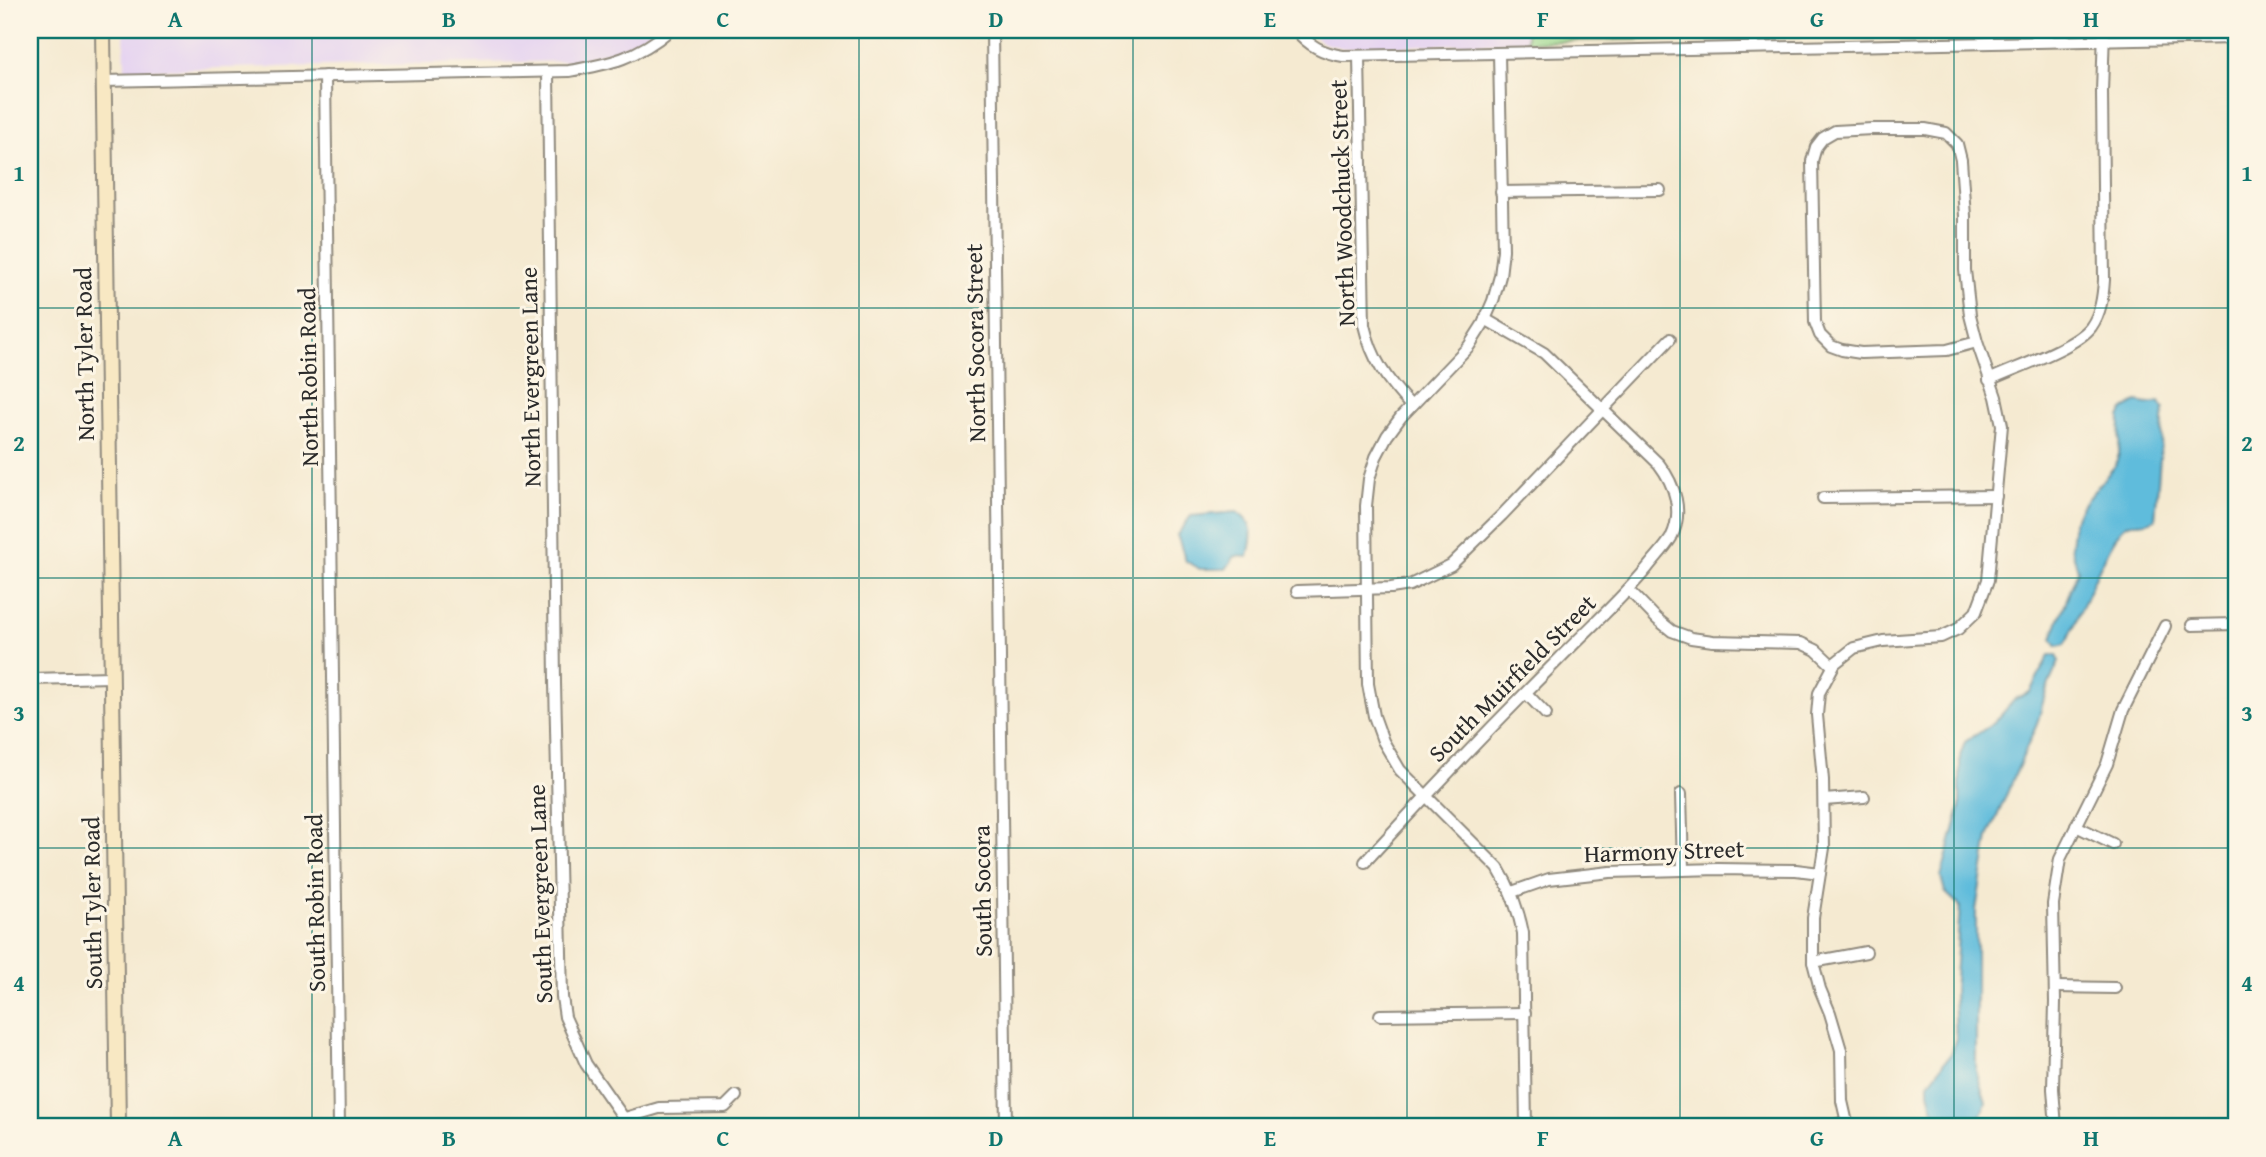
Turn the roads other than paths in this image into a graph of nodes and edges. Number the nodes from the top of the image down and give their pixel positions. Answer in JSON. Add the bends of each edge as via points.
{"nodes":[{"id":1,"x":103,"y":30,"type":"edge"},
{"id":2,"x":670,"y":30,"type":"edge"},
{"id":3,"x":992,"y":30,"type":"edge"},
{"id":4,"x":1296,"y":30,"type":"edge"},
{"id":5,"x":2105,"y":35,"type":"edge"},
{"id":6,"x":2236,"y":38,"type":"edge"},
{"id":7,"x":1499,"y":53,"type":"junction"},
{"id":8,"x":1359,"y":56,"type":"junction"},
{"id":9,"x":548,"y":72,"type":"junction"},
{"id":10,"x":325,"y":76,"type":"junction"},
{"id":11,"x":104,"y":81,"type":"junction"},
{"id":12,"x":1660,"y":190,"type":"dead end"},
{"id":13,"x":1501,"y":192,"type":"junction"},
{"id":14,"x":1485,"y":319,"type":"junction"},
{"id":15,"x":1670,"y":339,"type":"dead end"},
{"id":16,"x":1977,"y":342,"type":"junction"},
{"id":17,"x":1989,"y":380,"type":"junction"},
{"id":18,"x":1411,"y":406,"type":"junction"},
{"id":19,"x":1603,"y":410,"type":"junction"},
{"id":20,"x":1996,"y":496,"type":"junction"},
{"id":21,"x":1823,"y":498,"type":"dead end"},
{"id":22,"x":1366,"y":589,"type":"junction"},
{"id":23,"x":1629,"y":590,"type":"junction"},
{"id":24,"x":1297,"y":591,"type":"dead end"},
{"id":25,"x":2236,"y":624,"type":"edge"},
{"id":26,"x":2192,"y":625,"type":"dead end"},
{"id":27,"x":2165,"y":626,"type":"dead end"},
{"id":28,"x":1000,"y":655,"type":"joint"},
{"id":29,"x":1833,"y":666,"type":"junction"},
{"id":30,"x":111,"y":677,"type":"junction"},
{"id":31,"x":333,"y":678,"type":"joint"},
{"id":32,"x":30,"y":679,"type":"edge"},
{"id":33,"x":555,"y":683,"type":"joint"},
{"id":34,"x":1525,"y":693,"type":"junction"},
{"id":35,"x":1546,"y":714,"type":"dead end"},
{"id":36,"x":1681,"y":794,"type":"dead end"},
{"id":37,"x":1426,"y":796,"type":"junction"},
{"id":38,"x":1864,"y":797,"type":"dead end"},
{"id":39,"x":1824,"y":800,"type":"junction"},
{"id":40,"x":2076,"y":826,"type":"junction"},
{"id":41,"x":2113,"y":844,"type":"dead end"},
{"id":42,"x":1364,"y":862,"type":"dead end"},
{"id":43,"x":1683,"y":870,"type":"junction"},
{"id":44,"x":1820,"y":873,"type":"junction"},
{"id":45,"x":1512,"y":892,"type":"junction"},
{"id":46,"x":1866,"y":952,"type":"dead end"},
{"id":47,"x":1813,"y":962,"type":"junction"},
{"id":48,"x":2055,"y":987,"type":"junction"},
{"id":49,"x":2115,"y":988,"type":"dead end"},
{"id":50,"x":1524,"y":1013,"type":"junction"},
{"id":51,"x":1380,"y":1015,"type":"dead end"},
{"id":52,"x":736,"y":1096,"type":"dead end"},
{"id":53,"x":627,"y":1122,"type":"edge"},
{"id":54,"x":1847,"y":1124,"type":"edge"},
{"id":55,"x":118,"y":1127,"type":"edge"},
{"id":56,"x":340,"y":1127,"type":"edge"},
{"id":57,"x":1006,"y":1127,"type":"edge"},
{"id":58,"x":1526,"y":1127,"type":"edge"},
{"id":59,"x":1829,"y":1127,"type":"edge"},
{"id":60,"x":2056,"y":1127,"type":"edge"}],
"edges":[{"from":1,"to":11,"type":"main road","name":"North Tyler Road"},
{"from":2,"to":9,"type":"street","via":[[618,62]]},
{"from":3,"to":28,"type":"street","name":"North Socora Street"},
{"from":4,"to":8,"type":"street","name":"North Woodchuck Street","via":[[1326,53]]},
{"from":5,"to":6,"type":"street"},
{"from":5,"to":7,"type":"street"},
{"from":5,"to":17,"type":"street","via":[[2100,309],[2090,328],[2073,342]]},
{"from":7,"to":8,"type":"street"},
{"from":7,"to":13,"type":"street"},
{"from":8,"to":18,"type":"street","name":"North Woodchuck Street","via":[[1364,325],[1378,367]]},
{"from":9,"to":10,"type":"street"},
{"from":9,"to":33,"type":"street","name":"North Evergreen Lane"},
{"from":10,"to":11,"type":"street"},
{"from":10,"to":31,"type":"street","name":"North Robin Road"},
{"from":11,"to":30,"type":"main road","name":"North Tyler Road"},
{"from":12,"to":13,"type":"street"},
{"from":13,"to":14,"type":"street","via":[[1500,276]]},
{"from":14,"to":18,"type":"street","via":[[1469,346]]},
{"from":14,"to":19,"type":"street","name":"South Muirfield Street","via":[[1544,353]]},
{"from":15,"to":19,"type":"street"},
{"from":16,"to":16,"type":"street","via":[[1947,350],[1861,353],[1842,350],[1820,335],[1815,322],[1812,161],[1823,138],[1835,131],[1925,129],[1946,133],[1957,144],[1965,270]]},
{"from":16,"to":17,"type":"street"},
{"from":17,"to":20,"type":"street","via":[[2002,425]]},
{"from":18,"to":22,"type":"street","via":[[1387,436],[1369,479]]},
{"from":19,"to":22,"type":"street","via":[[1451,565],[1410,585]]},
{"from":19,"to":23,"type":"street","name":"South Muirfield Street","via":[[1670,478],[1678,508],[1671,536]]},
{"from":20,"to":21,"type":"street"},
{"from":20,"to":29,"type":"street","via":[[1988,580],[1973,615],[1941,637],[1867,643]]},
{"from":22,"to":24,"type":"street"},
{"from":22,"to":37,"type":"street","via":[[1368,684],[1374,716],[1400,770]]},
{"from":23,"to":29,"type":"street","via":[[1672,631],[1713,641],[1801,643]]},
{"from":23,"to":34,"type":"street","name":"South Muirfield Street"},
{"from":25,"to":26,"type":"street"},
{"from":27,"to":40,"type":"street","via":[[2123,710],[2107,764]]},
{"from":28,"to":57,"type":"street","name":"South Socora"},
{"from":29,"to":39,"type":"street","via":[[1818,704]]},
{"from":30,"to":32,"type":"street"},
{"from":30,"to":55,"type":"main road","name":"South Tyler Road"},
{"from":31,"to":56,"type":"street","name":"South Robin Road"},
{"from":33,"to":53,"type":"street","name":"South Evergreen Lane","via":[[565,1017],[586,1064]]},
{"from":34,"to":35,"type":"street"},
{"from":34,"to":37,"type":"street","name":"South Muirfield Street"},
{"from":36,"to":43,"type":"street"},
{"from":37,"to":42,"type":"street","name":"South Muirfield Street"},
{"from":37,"to":45,"type":"street","via":[[1498,868]]},
{"from":38,"to":39,"type":"street"},
{"from":39,"to":44,"type":"street"},
{"from":40,"to":41,"type":"street"},
{"from":40,"to":48,"type":"street","via":[[2060,859],[2053,904]]},
{"from":43,"to":44,"type":"street","name":"Harmony Street"},
{"from":43,"to":45,"type":"street","name":"Harmony Street","via":[[1577,874]]},
{"from":44,"to":47,"type":"street"},
{"from":45,"to":50,"type":"street","via":[[1522,933]]},
{"from":46,"to":47,"type":"street"},
{"from":47,"to":54,"type":"street","via":[[1841,1050]]},
{"from":48,"to":49,"type":"street"},
{"from":48,"to":60,"type":"street"},
{"from":50,"to":51,"type":"street"},
{"from":50,"to":58,"type":"street"},
{"from":52,"to":53,"type":"street","via":[[725,1107],[659,1108]]},
{"from":54,"to":59,"type":"street"}]}
